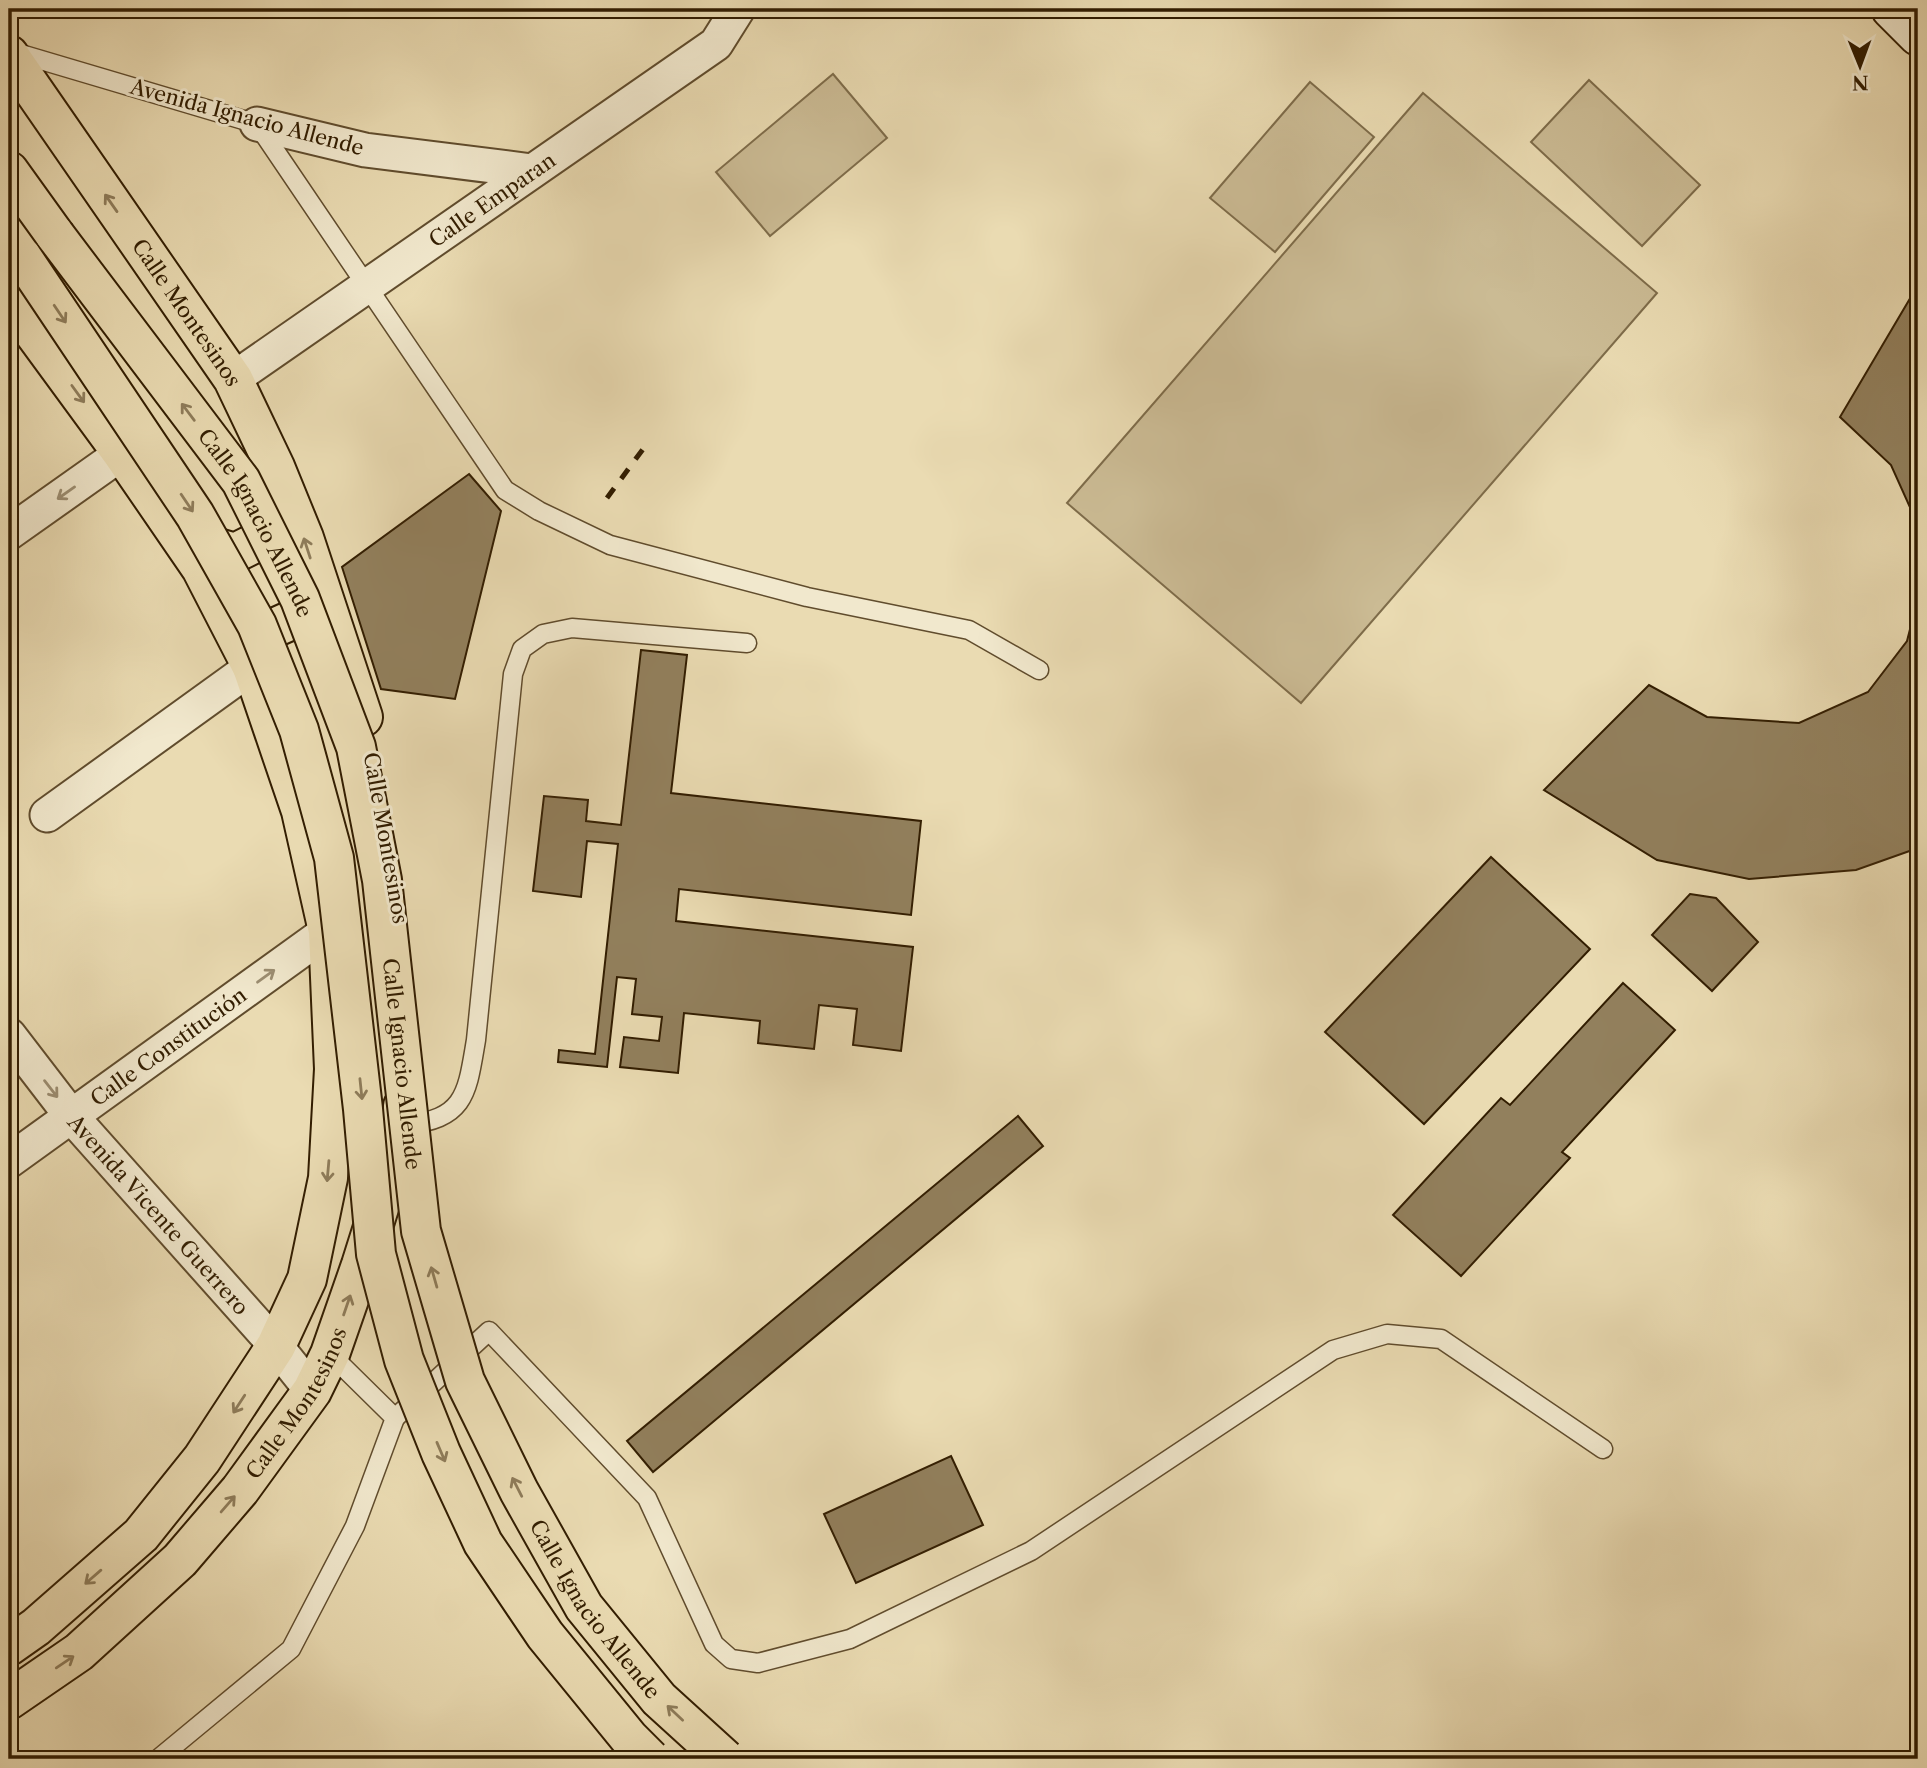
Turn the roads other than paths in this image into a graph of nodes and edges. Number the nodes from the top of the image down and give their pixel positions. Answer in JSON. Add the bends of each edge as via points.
{"nodes":[{"id":1,"x":738,"y":9,"type":"edge"},
{"id":2,"x":1891,"y":9,"type":"edge"},
{"id":3,"x":1918,"y":36,"type":"edge"},
{"id":4,"x":9,"y":52,"type":"edge"},
{"id":5,"x":257,"y":124,"type":"junction"},
{"id":6,"x":9,"y":171,"type":"edge"},
{"id":7,"x":532,"y":171,"type":"junction"},
{"id":8,"x":15,"y":248,"type":"edge"},
{"id":9,"x":367,"y":287,"type":"junction"},
{"id":10,"x":9,"y":299,"type":"edge"},
{"id":11,"x":233,"y":379,"type":"junction"},
{"id":12,"x":122,"y":453,"type":"junction"},
{"id":13,"x":275,"y":467,"type":"junction"},
{"id":14,"x":9,"y":533,"type":"edge"},
{"id":15,"x":178,"y":536,"type":"junction"},
{"id":16,"x":337,"y":640,"type":"junction"},
{"id":17,"x":747,"y":643,"type":"dead end"},
{"id":18,"x":252,"y":667,"type":"junction"},
{"id":19,"x":1039,"y":670,"type":"dead end"},
{"id":20,"x":47,"y":815,"type":"dead end"},
{"id":21,"x":328,"y":931,"type":"junction"},
{"id":22,"x":9,"y":1035,"type":"edge"},
{"id":23,"x":72,"y":1117,"type":"junction"},
{"id":24,"x":402,"y":1126,"type":"junction"},
{"id":25,"x":9,"y":1161,"type":"edge"},
{"id":26,"x":276,"y":1346,"type":"junction"},
{"id":27,"x":330,"y":1354,"type":"junction"},
{"id":28,"x":312,"y":1391,"type":"junction"},
{"id":29,"x":395,"y":1418,"type":"junction"},
{"id":30,"x":1603,"y":1449,"type":"dead end"},
{"id":31,"x":9,"y":1646,"type":"edge"},
{"id":32,"x":9,"y":1700,"type":"edge"},
{"id":33,"x":158,"y":1759,"type":"edge"},
{"id":34,"x":650,"y":1759,"type":"edge"},
{"id":35,"x":725,"y":1759,"type":"edge"}],
"edges":[{"from":1,"to":7,"type":"street","name":"Calle Emparan","via":[[716,44]]},
{"from":2,"to":3,"type":"street"},
{"from":4,"to":5,"type":"lane","name":"Avenida Ignacio Allende"},
{"from":11,"to":4,"type":"main road","name":"Calle Montesinos","one_way":true},
{"from":5,"to":7,"type":"street","name":"Avenida Ignacio Allende","via":[[365,150]]},
{"from":5,"to":9,"type":"lane"},
{"from":35,"to":6,"type":"main road","name":"Calle Ignacio Allende","one_way":true,"bridge":true,"via":[[659,1699],[584,1607],[465,1381],[421,1231],[382,880],[356,747],[300,599],[241,481]]},
{"from":7,"to":9,"type":"street","name":"Calle Emparan"},
{"from":8,"to":34,"type":"main road","name":"Calle Ignacio Allende","one_way":true,"bridge":true,"via":[[195,515],[257,625],[299,730],[334,858],[376,1254],[404,1360],[483,1543],[545,1636]]},
{"from":9,"to":11,"type":"street","name":"Calle Emparan"},
{"from":9,"to":19,"type":"lane","via":[[505,491],[610,545],[807,597],[969,630]]},
{"from":10,"to":12,"type":"main road","name":"Calle Montesinos","one_way":true},
{"from":11,"to":13,"type":"main road","name":"Calle Montesinos"},
{"from":12,"to":14,"type":"street","one_way":true},
{"from":12,"to":15,"type":"main road","name":"Calle Montesinos"},
{"from":13,"to":15,"type":"main road","via":[[269,536],[235,553]]},
{"from":16,"to":13,"type":"main road","name":"Calle Montesinos","one_way":true},
{"from":15,"to":18,"type":"main road","name":"Calle Montesinos","via":[[201,568]]},
{"from":16,"to":18,"type":"main road","via":[[294,619],[265,632]]},
{"from":16,"to":24,"type":"main road","name":"Calle Montesinos","via":[[363,716],[403,918],[408,1044]]},
{"from":17,"to":24,"type":"lane","via":[[572,628],[543,634],[522,649],[513,674],[468,1086],[457,1107],[430,1123]]},
{"from":18,"to":20,"type":"street"},
{"from":18,"to":21,"type":"main road","name":"Calle Montesinos","via":[[301,811]]},
{"from":23,"to":21,"type":"street","name":"Calle Constitución","one_way":true},
{"from":21,"to":26,"type":"main road","name":"Calle Montesinos","one_way":true,"via":[[334,1069],[328,1178],[307,1279]]},
{"from":22,"to":23,"type":"street","name":"Avenida Vicente Guerrero","one_way":true},
{"from":23,"to":25,"type":"street","name":"Calle Constitución"},
{"from":23,"to":26,"type":"street","name":"Avenida Vicente Guerrero"},
{"from":27,"to":24,"type":"main road","name":"Calle Montesinos","one_way":true},
{"from":26,"to":28,"type":"street","name":"Avenida Vicente Guerrero"},
{"from":26,"to":31,"type":"main road","name":"Calle Montesinos","one_way":true,"via":[[202,1460],[141,1535]]},
{"from":27,"to":28,"type":"main road","name":"Calle Montesinos"},
{"from":27,"to":29,"type":"lane"},
{"from":32,"to":28,"type":"main road","name":"Calle Montesinos","one_way":true,"via":[[79,1653],[180,1560],[240,1490]]},
{"from":29,"to":30,"type":"lane","via":[[489,1331],[647,1498],[714,1644],[731,1659],[758,1663],[850,1639],[1031,1551],[1333,1350],[1387,1334],[1441,1339]]},
{"from":29,"to":33,"type":"lane","via":[[355,1526],[292,1649]]}]}
